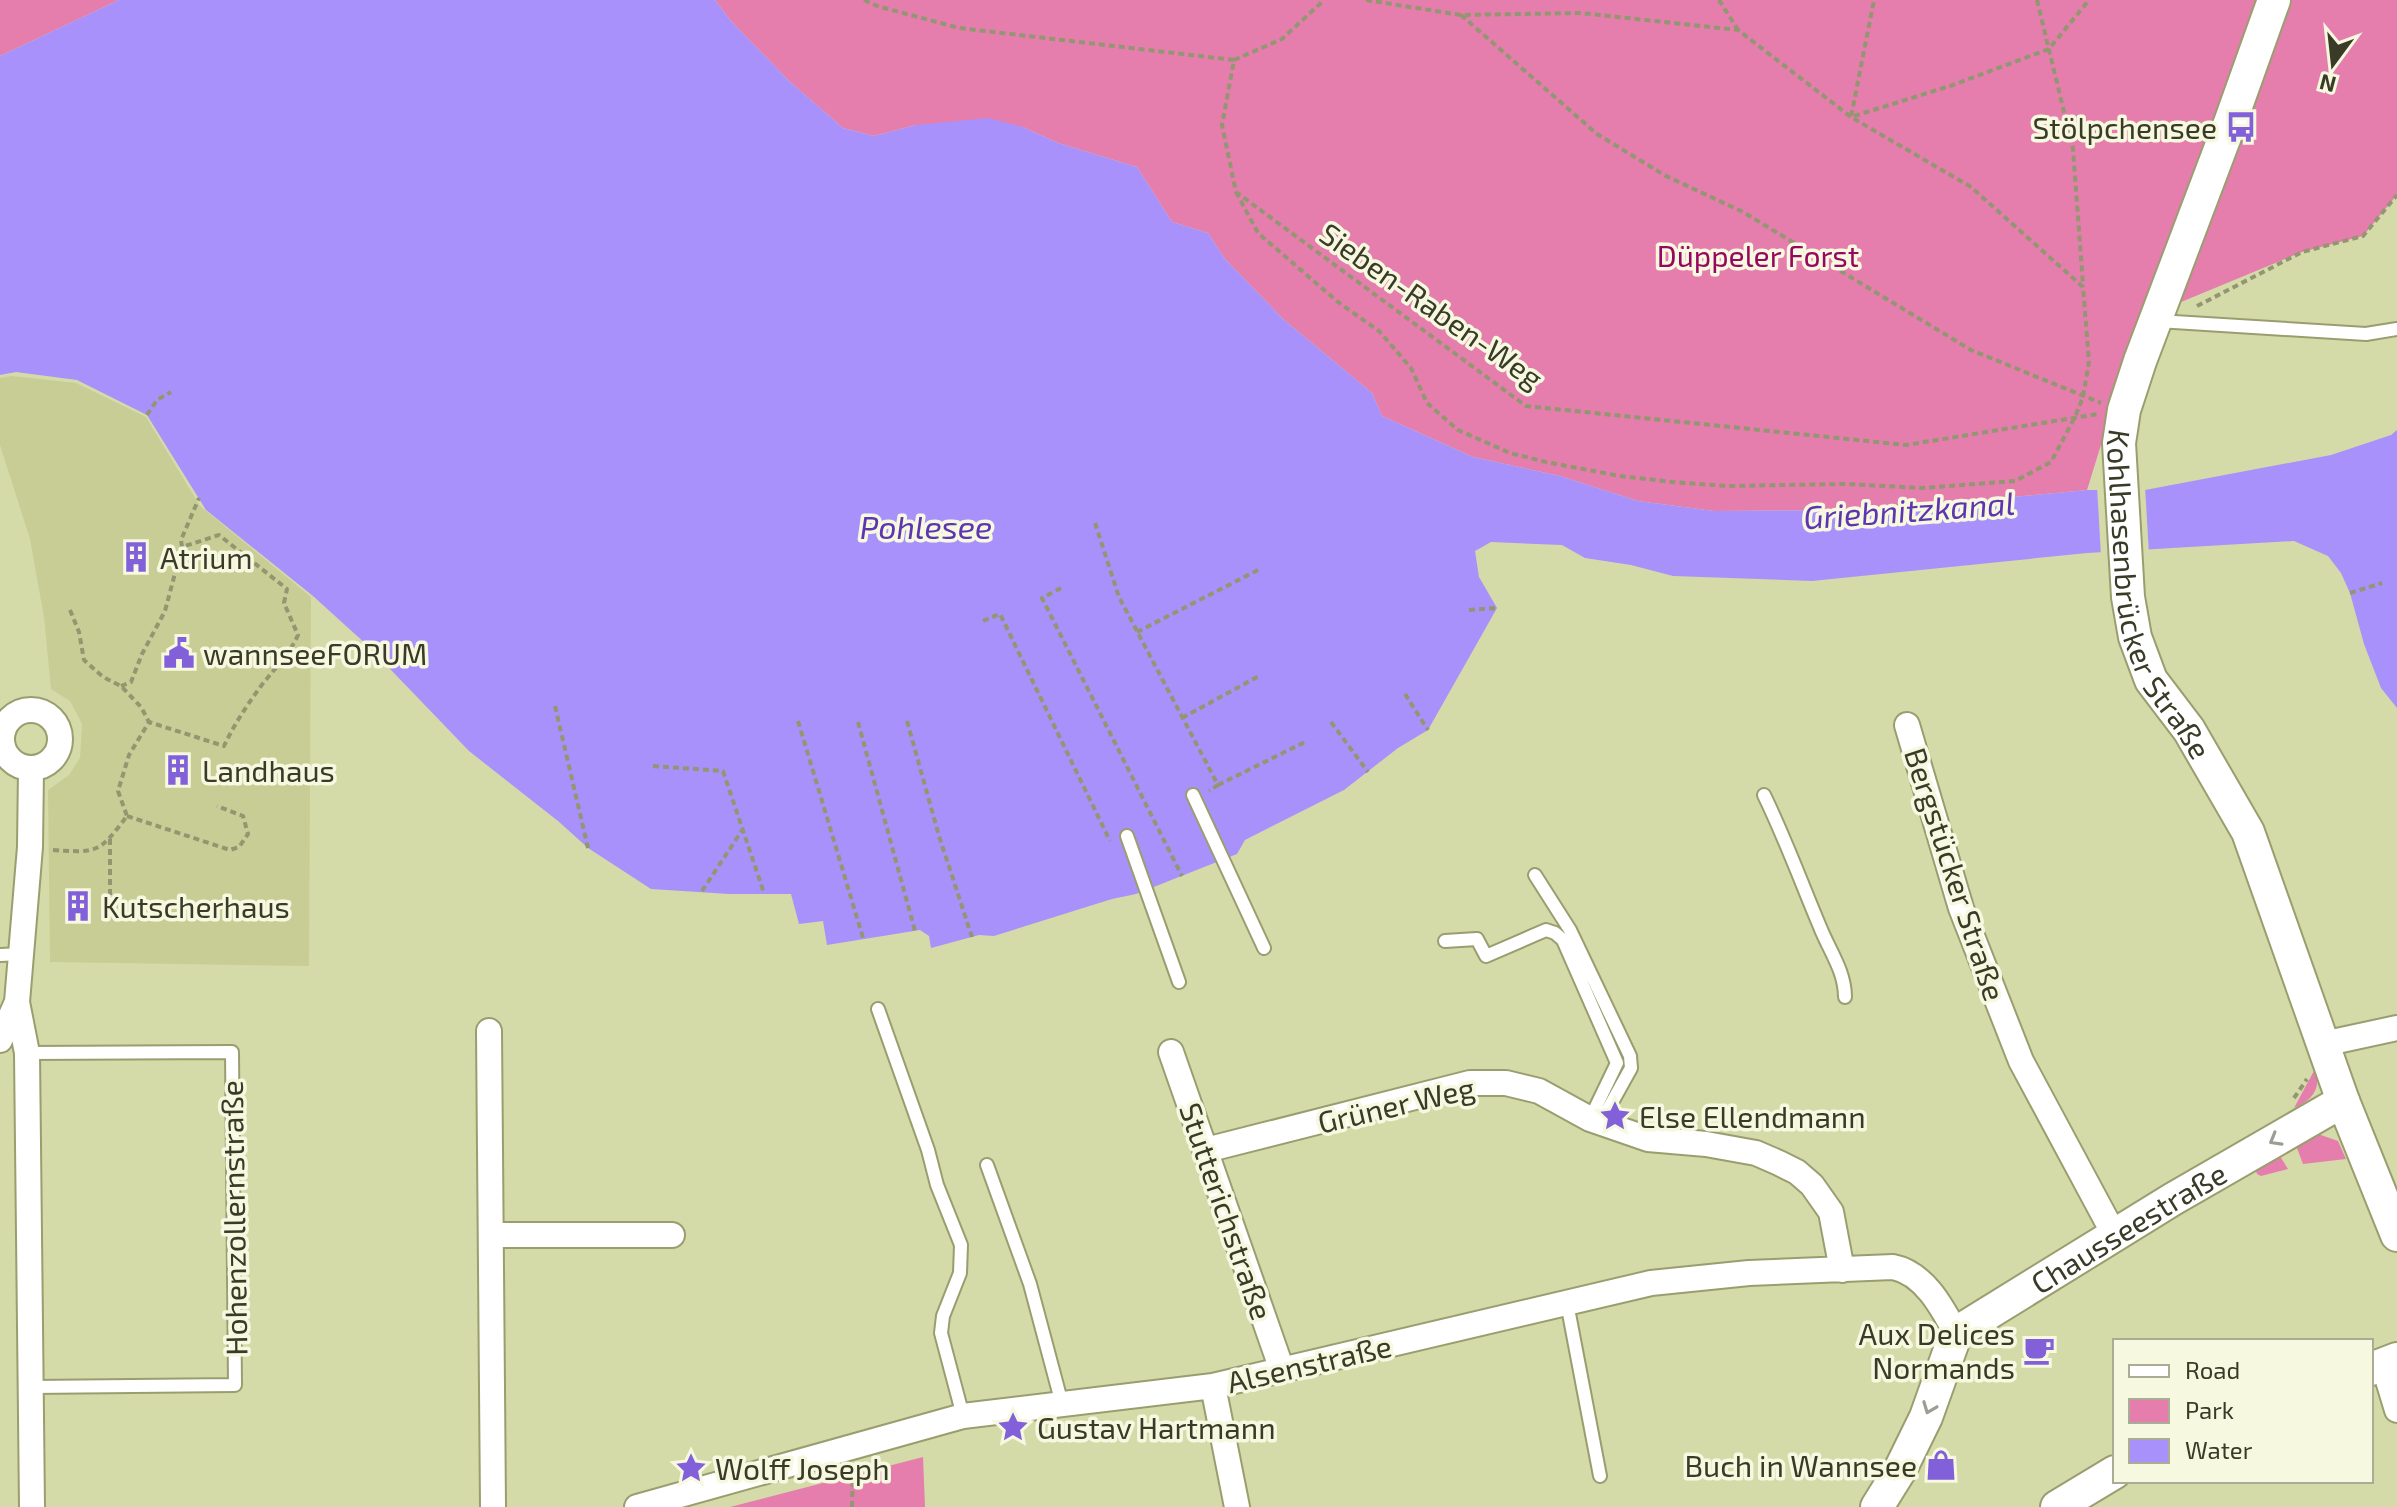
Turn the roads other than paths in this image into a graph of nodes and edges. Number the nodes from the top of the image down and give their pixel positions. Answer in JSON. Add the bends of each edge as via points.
{"nodes":[{"id":1,"x":2274,"y":0,"type":"edge"},
{"id":2,"x":2162,"y":321,"type":"junction"},
{"id":3,"x":2397,"y":329,"type":"edge"},
{"id":4,"x":1907,"y":725,"type":"dead end"},
{"id":5,"x":31,"y":769,"type":"dead end"},
{"id":6,"x":1193,"y":795,"type":"dead end"},
{"id":7,"x":1764,"y":795,"type":"dead end"},
{"id":8,"x":1127,"y":836,"type":"dead end"},
{"id":9,"x":1535,"y":875,"type":"dead end"},
{"id":10,"x":1445,"y":941,"type":"dead end"},
{"id":11,"x":1264,"y":948,"type":"dead end"},
{"id":12,"x":10,"y":954,"type":"edge"},
{"id":13,"x":1179,"y":982,"type":"dead end"},
{"id":14,"x":1845,"y":997,"type":"dead end"},
{"id":15,"x":17,"y":1002,"type":"junction"},
{"id":16,"x":878,"y":1009,"type":"dead end"},
{"id":17,"x":2397,"y":1028,"type":"edge"},
{"id":18,"x":489,"y":1031,"type":"dead end"},
{"id":19,"x":0,"y":1040,"type":"edge"},
{"id":20,"x":1171,"y":1052,"type":"dead end"},
{"id":21,"x":27,"y":1053,"type":"junction"},
{"id":22,"x":2317,"y":1058,"type":"junction"},
{"id":23,"x":2343,"y":1101,"type":"junction"},
{"id":24,"x":1595,"y":1120,"type":"junction"},
{"id":25,"x":1206,"y":1150,"type":"junction"},
{"id":26,"x":987,"y":1165,"type":"dead end"},
{"id":27,"x":492,"y":1235,"type":"junction"},
{"id":28,"x":672,"y":1235,"type":"dead end"},
{"id":29,"x":2397,"y":1235,"type":"edge"},
{"id":30,"x":2115,"y":1236,"type":"junction"},
{"id":31,"x":1842,"y":1270,"type":"junction"},
{"id":32,"x":1567,"y":1303,"type":"junction"},
{"id":33,"x":1956,"y":1333,"type":"junction"},
{"id":34,"x":2384,"y":1364,"type":"edge"},
{"id":35,"x":1282,"y":1370,"type":"junction"},
{"id":36,"x":1213,"y":1386,"type":"junction"},
{"id":37,"x":31,"y":1387,"type":"junction"},
{"id":38,"x":1062,"y":1404,"type":"junction"},
{"id":39,"x":2397,"y":1410,"type":"edge"},
{"id":40,"x":963,"y":1416,"type":"junction"},
{"id":41,"x":2113,"y":1473,"type":"edge"},
{"id":42,"x":1600,"y":1476,"type":"dead end"},
{"id":43,"x":2076,"y":1499,"type":"edge"},
{"id":44,"x":32,"y":1507,"type":"edge"},
{"id":45,"x":493,"y":1507,"type":"edge"},
{"id":46,"x":637,"y":1507,"type":"edge"},
{"id":47,"x":1237,"y":1507,"type":"edge"},
{"id":48,"x":1877,"y":1507,"type":"edge"}],
"edges":[{"from":1,"to":2,"type":"street","name":"Kohlhasenbrücker Straße"},
{"from":2,"to":3,"type":"lane","via":[[2366,334]]},
{"from":2,"to":22,"type":"street","name":"Kohlhasenbrücker Straße","via":[[2124,410],[2119,443],[2135,637],[2151,680],[2189,730],[2248,832]]},
{"from":4,"to":30,"type":"street","name":"Bergstücker Straße","via":[[1961,908],[2021,1061]]},
{"from":5,"to":12,"type":"street","via":[[30,847]]},
{"from":6,"to":11,"type":"lane"},
{"from":7,"to":14,"type":"lane","via":[[1835,958]]},
{"from":8,"to":13,"type":"lane"},
{"from":9,"to":24,"type":"lane","via":[[1570,930],[1630,1056],[1631,1068]]},
{"from":10,"to":24,"type":"lane","via":[[1477,939],[1486,956],[1546,930],[1563,940],[1617,1063]]},
{"from":12,"to":15,"type":"street"},
{"from":15,"to":19,"type":"street"},
{"from":15,"to":21,"type":"street"},
{"from":16,"to":40,"type":"lane","via":[[961,1245],[960,1273],[941,1333]]},
{"from":17,"to":22,"type":"street"},
{"from":18,"to":27,"type":"street"},
{"from":20,"to":25,"type":"street","name":"Stutterichstraße"},
{"from":21,"to":37,"type":"street"},
{"from":21,"to":37,"type":"lane","name":"Hohenzollernstraße","via":[[232,1052],[235,1385]]},
{"from":22,"to":23,"type":"street","name":"Kohlhasenbrücker Straße"},
{"from":23,"to":29,"type":"street","name":"Kohlhasenbrücker Straße","via":[[2380,1178]]},
{"from":23,"to":30,"type":"street","name":"Chausseestraße","one_way":true},
{"from":24,"to":25,"type":"street","name":"Grüner Weg","via":[[1539,1091],[1506,1083],[1470,1083]]},
{"from":24,"to":31,"type":"street","name":"Grüner Weg","via":[[1648,1139],[1756,1153],[1797,1172],[1831,1212]]},
{"from":25,"to":35,"type":"street","name":"Stutterichstraße"},
{"from":26,"to":38,"type":"lane","via":[[1030,1284]]},
{"from":27,"to":28,"type":"street"},
{"from":27,"to":45,"type":"street"},
{"from":30,"to":33,"type":"street","name":"Chausseestraße"},
{"from":31,"to":32,"type":"street","name":"Alsenstraße","via":[[1651,1283]]},
{"from":31,"to":33,"type":"street","name":"Alsenstraße","via":[[1906,1270],[1918,1278]]},
{"from":32,"to":35,"type":"street","name":"Alsenstraße"},
{"from":32,"to":42,"type":"lane"},
{"from":33,"to":48,"type":"street","one_way":true,"via":[[1926,1417]]},
{"from":34,"to":39,"type":"street"},
{"from":35,"to":36,"type":"street","name":"Alsenstraße"},
{"from":36,"to":38,"type":"street","name":"Alsenstraße"},
{"from":36,"to":47,"type":"street"},
{"from":37,"to":44,"type":"street"},
{"from":38,"to":40,"type":"street","name":"Alsenstraße"},
{"from":40,"to":46,"type":"street","name":"Alsenstraße"},
{"from":41,"to":43,"type":"street"}]}
